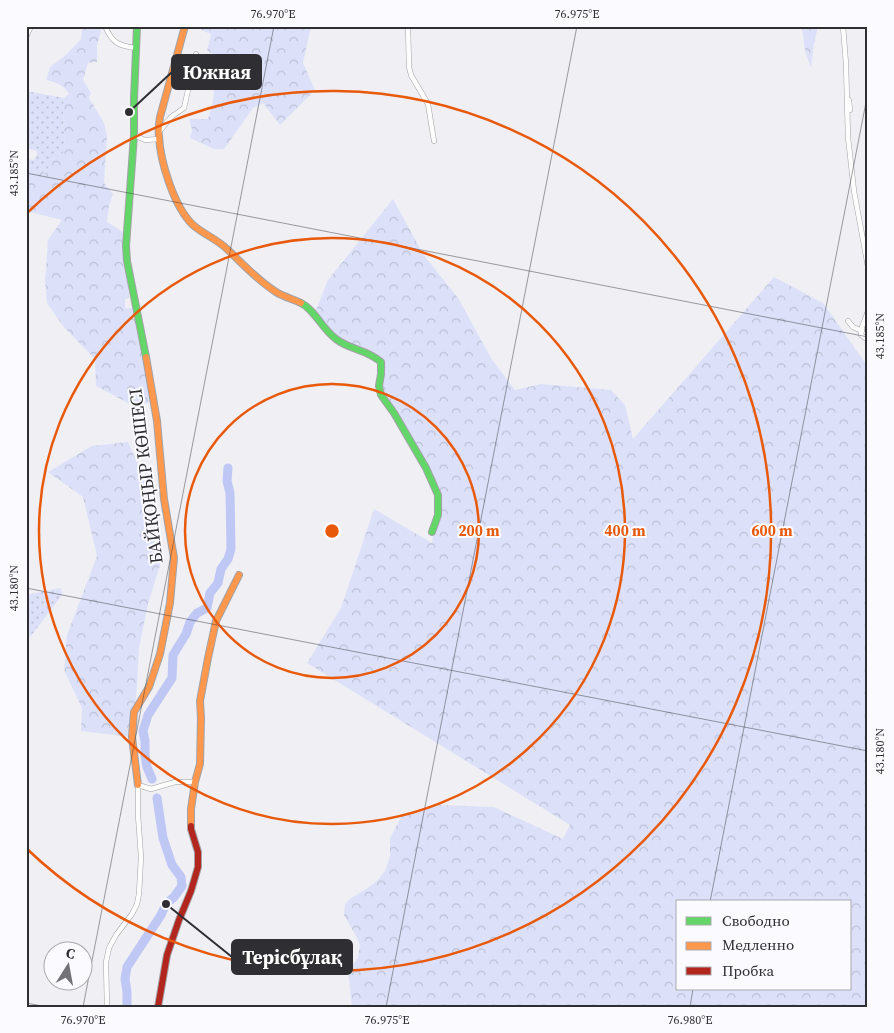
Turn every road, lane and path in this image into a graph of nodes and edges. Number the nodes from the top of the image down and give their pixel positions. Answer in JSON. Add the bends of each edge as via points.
{"nodes":[{"id":1,"x":32,"y":26,"type":"edge"},
{"id":2,"x":105,"y":26,"type":"edge"},
{"id":3,"x":137,"y":26,"type":"edge"},
{"id":4,"x":184,"y":26,"type":"edge"},
{"id":5,"x":408,"y":26,"type":"edge"},
{"id":6,"x":844,"y":26,"type":"edge"},
{"id":7,"x":26,"y":37,"type":"edge"},
{"id":8,"x":136,"y":48,"type":"junction"},
{"id":9,"x":196,"y":54,"type":"dead end"},
{"id":10,"x":850,"y":110,"type":"dead end"},
{"id":11,"x":159,"y":132,"type":"junction"},
{"id":12,"x":134,"y":136,"type":"junction"},
{"id":13,"x":159,"y":139,"type":"junction"},
{"id":14,"x":434,"y":141,"type":"dead end"},
{"id":15,"x":868,"y":267,"type":"edge"},
{"id":16,"x":868,"y":311,"type":"edge"},
{"id":17,"x":848,"y":321,"type":"dead end"},
{"id":18,"x":862,"y":331,"type":"junction"},
{"id":19,"x":868,"y":340,"type":"edge"},
{"id":20,"x":432,"y":532,"type":"dead end"},
{"id":21,"x":240,"y":575,"type":"dead end"},
{"id":22,"x":195,"y":782,"type":"junction"},
{"id":23,"x":138,"y":785,"type":"junction"},
{"id":24,"x":107,"y":1007,"type":"edge"},
{"id":25,"x":158,"y":1007,"type":"edge"}],
"edges":[{"from":1,"to":7,"type":"street"},
{"from":2,"to":8,"type":"street","via":[[112,40],[122,46]]},
{"from":3,"to":8,"type":"street","name":"БАЙҚОҢЫР КӨШЕСІ"},
{"from":4,"to":11,"type":"street"},
{"from":5,"to":14,"type":"street","via":[[409,67],[428,104]]},
{"from":6,"to":10,"type":"street"},
{"from":6,"to":15,"type":"street","via":[[848,137]]},
{"from":8,"to":12,"type":"street","name":"БАЙҚОҢЫР КӨШЕСІ"},
{"from":9,"to":11,"type":"street","via":[[184,108],[171,117]]},
{"from":11,"to":13,"type":"street"},
{"from":12,"to":13,"type":"street","via":[[145,140]]},
{"from":12,"to":23,"type":"street","name":"БАЙҚОҢЫР КӨШЕСІ","via":[[126,261],[148,363],[174,558],[170,603],[160,654],[149,687],[134,712],[132,737]]},
{"from":13,"to":20,"type":"street","via":[[172,190],[192,224],[220,242],[268,287],[309,308],[335,338],[375,355],[380,362],[381,394],[426,468],[438,495],[438,515]]},
{"from":16,"to":18,"type":"street"},
{"from":17,"to":18,"type":"street"},
{"from":18,"to":19,"type":"street","via":[[861,335]]},
{"from":21,"to":22,"type":"street","via":[[216,621],[200,701],[200,764]]},
{"from":22,"to":23,"type":"street","via":[[175,782],[151,789]]},
{"from":22,"to":25,"type":"street","via":[[191,829],[198,852],[198,867],[167,954]]},
{"from":23,"to":24,"type":"street","name":"БАЙҚОҢЫР КӨШЕСІ","via":[[139,894],[132,914],[116,935],[106,962]]}]}
